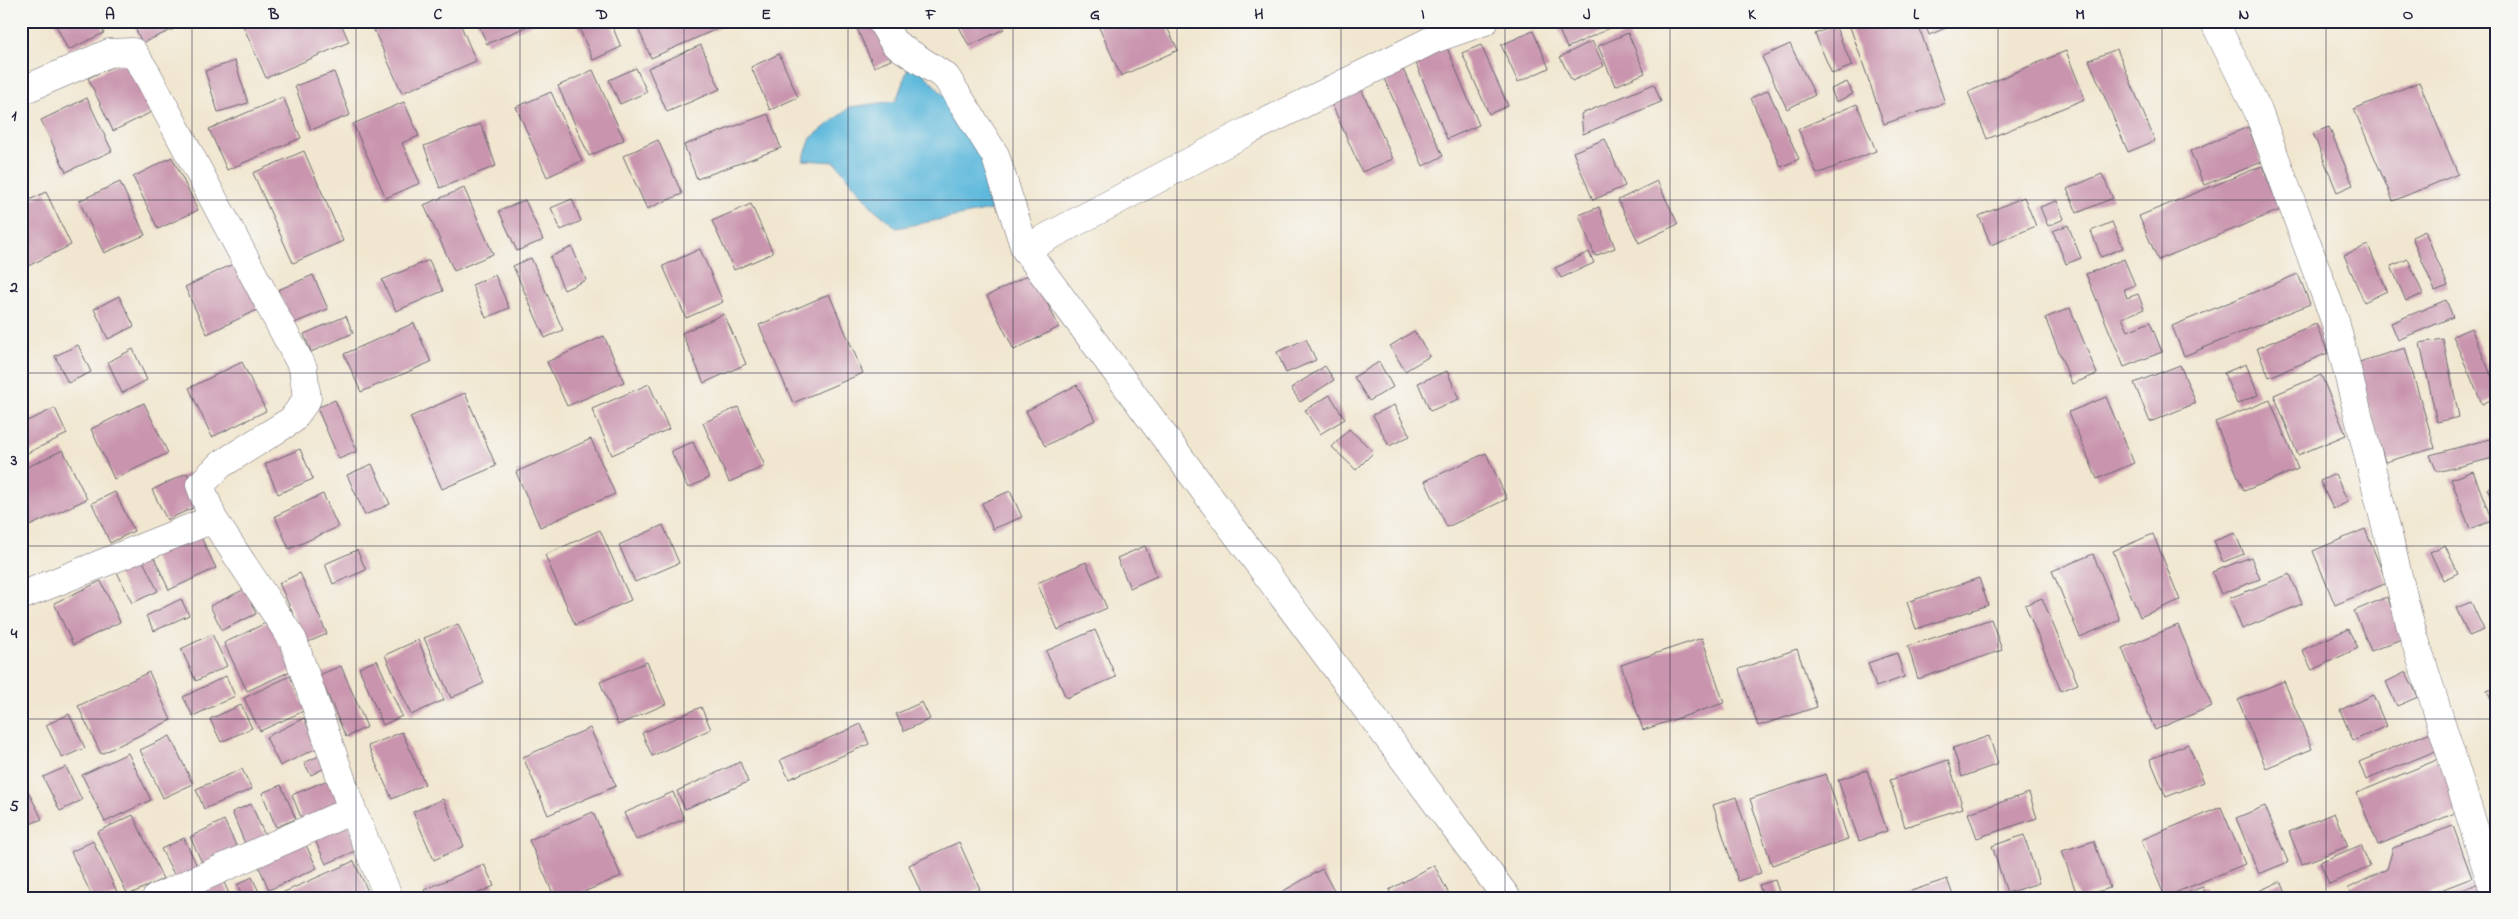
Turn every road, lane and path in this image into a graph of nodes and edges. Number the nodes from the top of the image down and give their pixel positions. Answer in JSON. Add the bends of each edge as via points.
{"nodes":[{"id":1,"x":881,"y":21,"type":"edge"},
{"id":2,"x":1485,"y":21,"type":"edge"},
{"id":3,"x":2214,"y":21,"type":"edge"},
{"id":4,"x":21,"y":91,"type":"edge"},
{"id":5,"x":1026,"y":249,"type":"junction"},
{"id":6,"x":213,"y":518,"type":"junction"},
{"id":7,"x":21,"y":596,"type":"edge"},
{"id":8,"x":352,"y":810,"type":"junction"},
{"id":9,"x":156,"y":898,"type":"edge"},
{"id":10,"x":389,"y":898,"type":"edge"},
{"id":11,"x":1506,"y":898,"type":"edge"},
{"id":12,"x":2496,"y":898,"type":"edge"}],
"edges":[{"from":1,"to":5,"type":"street","via":[[894,43],[946,77],[995,155]]},
{"from":2,"to":5,"type":"street","via":[[1434,39],[1250,130]]},
{"from":3,"to":12,"type":"street","via":[[2258,112],[2335,322],[2410,624]]},
{"from":4,"to":6,"type":"street","via":[[108,53],[133,52],[303,368],[307,399],[292,420],[220,465],[200,485]]},
{"from":5,"to":11,"type":"street"},
{"from":6,"to":7,"type":"street"},
{"from":6,"to":8,"type":"street","via":[[293,640]]},
{"from":8,"to":9,"type":"street"},
{"from":8,"to":10,"type":"street"}]}
